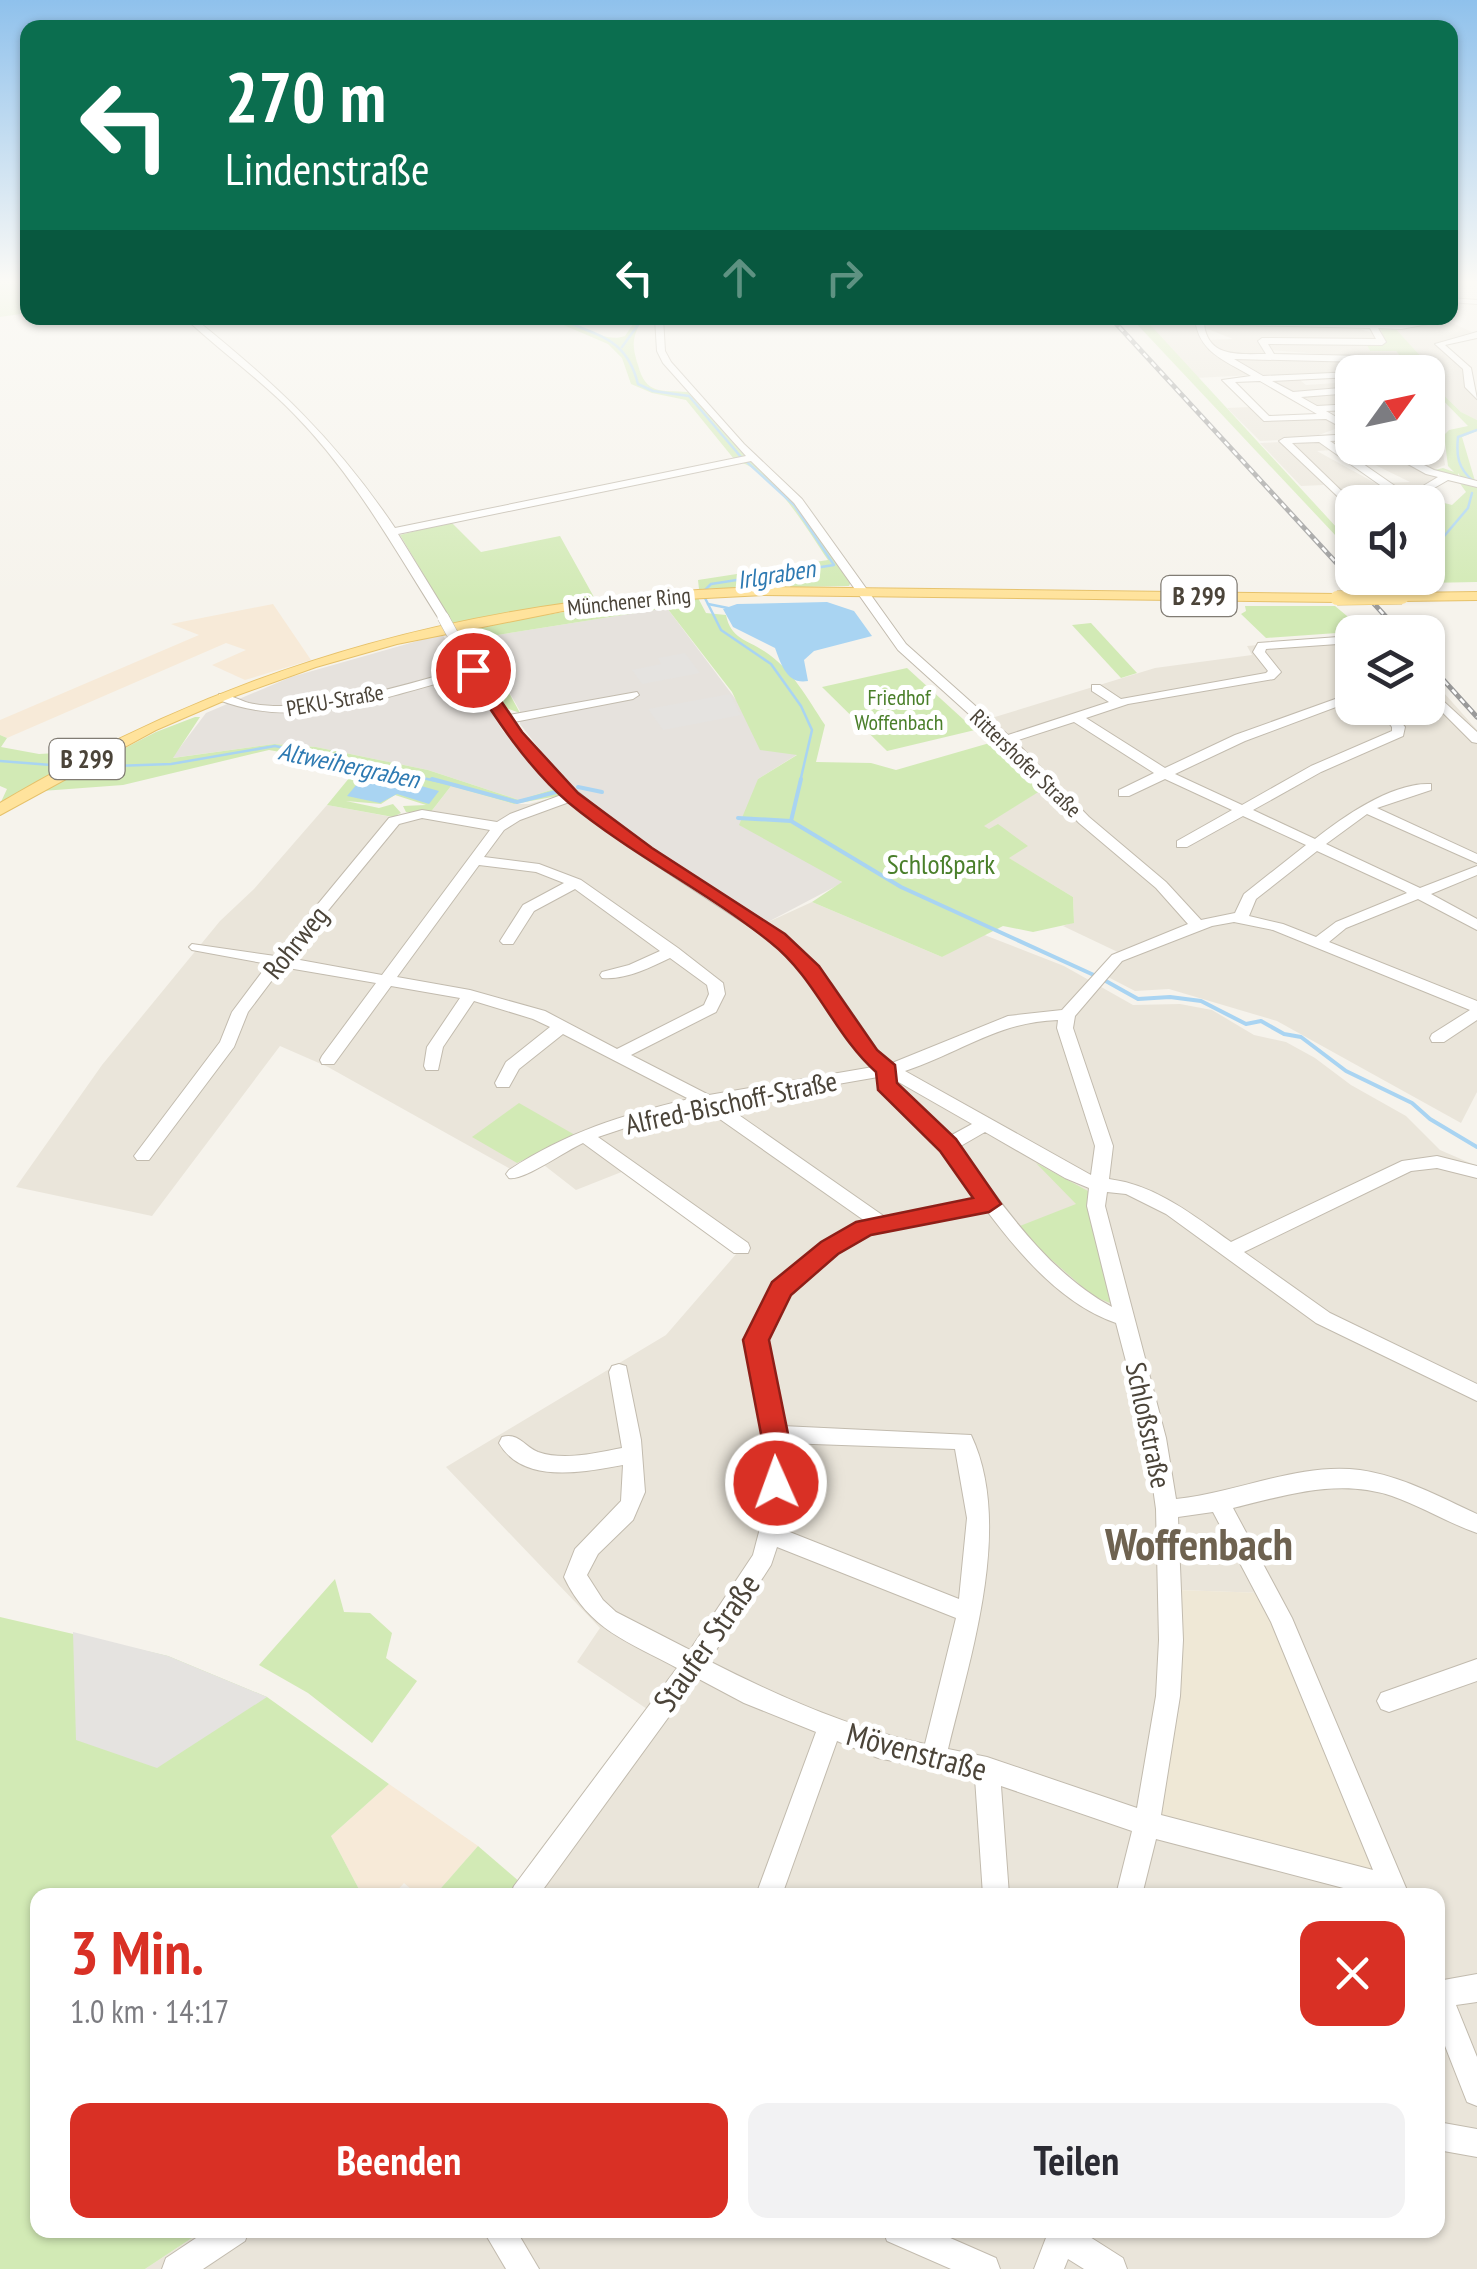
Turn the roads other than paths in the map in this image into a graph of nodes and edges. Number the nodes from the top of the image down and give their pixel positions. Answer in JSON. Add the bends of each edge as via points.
{"nodes":[{"id":1,"x":269,"y":387,"type":"edge"},
{"id":2,"x":689,"y":387,"type":"edge"},
{"id":3,"x":1235,"y":387,"type":"edge"},
{"id":4,"x":1277,"y":387,"type":"edge"},
{"id":5,"x":1335,"y":391,"type":"edge"},
{"id":6,"x":1291,"y":395,"type":"junction"},
{"id":7,"x":1335,"y":408,"type":"edge"},
{"id":8,"x":1316,"y":409,"type":"junction"},
{"id":9,"x":1328,"y":416,"type":"junction"},
{"id":10,"x":1335,"y":420,"type":"edge"},
{"id":11,"x":1335,"y":435,"type":"edge"},
{"id":12,"x":1321,"y":440,"type":"junction"},
{"id":13,"x":753,"y":458,"type":"junction"},
{"id":14,"x":1419,"y":465,"type":"edge"},
{"id":15,"x":1445,"y":476,"type":"junction"},
{"id":16,"x":1477,"y":484,"type":"edge"},
{"id":17,"x":1383,"y":485,"type":"edge"},
{"id":18,"x":1431,"y":485,"type":"edge"},
{"id":19,"x":1335,"y":491,"type":"edge"},
{"id":20,"x":393,"y":532,"type":"junction"},
{"id":21,"x":864,"y":592,"type":"junction"},
{"id":22,"x":1477,"y":596,"type":"edge"},
{"id":23,"x":1335,"y":640,"type":"edge"},
{"id":24,"x":473,"y":670,"type":"junction"},
{"id":25,"x":1096,"y":688,"type":"dead end"},
{"id":26,"x":633,"y":696,"type":"dead end"},
{"id":27,"x":230,"y":698,"type":"junction"},
{"id":28,"x":1119,"y":703,"type":"junction"},
{"id":29,"x":1335,"y":704,"type":"edge"},
{"id":30,"x":1445,"y":708,"type":"edge"},
{"id":31,"x":1076,"y":717,"type":"junction"},
{"id":32,"x":505,"y":720,"type":"junction"},
{"id":33,"x":1397,"y":725,"type":"edge"},
{"id":34,"x":1477,"y":739,"type":"edge"},
{"id":35,"x":1006,"y":740,"type":"junction"},
{"id":36,"x":1164,"y":774,"type":"junction"},
{"id":37,"x":1426,"y":787,"type":"dead end"},
{"id":38,"x":1124,"y":793,"type":"dead end"},
{"id":39,"x":572,"y":796,"type":"junction"},
{"id":40,"x":1366,"y":808,"type":"junction"},
{"id":41,"x":0,"y":810,"type":"edge"},
{"id":42,"x":1241,"y":810,"type":"junction"},
{"id":43,"x":499,"y":827,"type":"junction"},
{"id":44,"x":1182,"y":844,"type":"dead end"},
{"id":45,"x":1315,"y":845,"type":"junction"},
{"id":46,"x":1477,"y":859,"type":"edge"},
{"id":47,"x":476,"y":860,"type":"junction"},
{"id":48,"x":1477,"y":870,"type":"edge"},
{"id":49,"x":576,"y":883,"type":"junction"},
{"id":50,"x":1422,"y":895,"type":"junction"},
{"id":51,"x":1241,"y":917,"type":"junction"},
{"id":52,"x":1198,"y":926,"type":"junction"},
{"id":53,"x":1477,"y":926,"type":"edge"},
{"id":54,"x":508,"y":940,"type":"dead end"},
{"id":55,"x":1318,"y":943,"type":"junction"},
{"id":56,"x":196,"y":946,"type":"dead end"},
{"id":57,"x":673,"y":951,"type":"junction"},
{"id":58,"x":280,"y":961,"type":"junction"},
{"id":59,"x":608,"y":975,"type":"dead end"},
{"id":60,"x":386,"y":981,"type":"junction"},
{"id":61,"x":470,"y":996,"type":"junction"},
{"id":62,"x":1477,"y":1010,"type":"edge"},
{"id":63,"x":1068,"y":1016,"type":"junction"},
{"id":64,"x":562,"y":1026,"type":"junction"},
{"id":65,"x":1438,"y":1038,"type":"dead end"},
{"id":66,"x":616,"y":1056,"type":"junction"},
{"id":67,"x":328,"y":1060,"type":"dead end"},
{"id":68,"x":432,"y":1066,"type":"dead end"},
{"id":69,"x":887,"y":1070,"type":"junction"},
{"id":70,"x":502,"y":1083,"type":"dead end"},
{"id":71,"x":708,"y":1102,"type":"junction"},
{"id":72,"x":984,"y":1126,"type":"junction"},
{"id":73,"x":584,"y":1136,"type":"junction"},
{"id":74,"x":948,"y":1145,"type":"junction"},
{"id":75,"x":142,"y":1156,"type":"dead end"},
{"id":76,"x":1477,"y":1172,"type":"edge"},
{"id":77,"x":515,"y":1174,"type":"dead end"},
{"id":78,"x":1096,"y":1184,"type":"junction"},
{"id":79,"x":989,"y":1204,"type":"junction"},
{"id":80,"x":880,"y":1223,"type":"junction"},
{"id":81,"x":1238,"y":1246,"type":"junction"},
{"id":82,"x":742,"y":1248,"type":"dead end"},
{"id":83,"x":1124,"y":1318,"type":"junction"},
{"id":84,"x":619,"y":1372,"type":"dead end"},
{"id":85,"x":1475,"y":1388,"type":"edge"},
{"id":86,"x":774,"y":1434,"type":"junction"},
{"id":87,"x":510,"y":1443,"type":"dead end"},
{"id":88,"x":630,"y":1455,"type":"junction"},
{"id":89,"x":1220,"y":1504,"type":"junction"},
{"id":90,"x":1166,"y":1509,"type":"junction"},
{"id":91,"x":1477,"y":1524,"type":"edge"},
{"id":92,"x":772,"y":1535,"type":"junction"},
{"id":93,"x":967,"y":1612,"type":"junction"},
{"id":94,"x":694,"y":1664,"type":"junction"},
{"id":95,"x":1477,"y":1670,"type":"edge"},
{"id":96,"x":1389,"y":1701,"type":"dead end"},
{"id":97,"x":830,"y":1727,"type":"junction"},
{"id":98,"x":934,"y":1756,"type":"junction"},
{"id":99,"x":986,"y":1769,"type":"junction"},
{"id":100,"x":1147,"y":1824,"type":"junction"},
{"id":101,"x":534,"y":1888,"type":"edge"},
{"id":102,"x":771,"y":1888,"type":"edge"},
{"id":103,"x":995,"y":1888,"type":"edge"},
{"id":104,"x":1131,"y":1888,"type":"edge"},
{"id":105,"x":1379,"y":1888,"type":"edge"},
{"id":106,"x":1392,"y":1888,"type":"edge"},
{"id":107,"x":1477,"y":1988,"type":"edge"},
{"id":108,"x":1445,"y":1993,"type":"edge"},
{"id":109,"x":1445,"y":2012,"type":"edge"},
{"id":110,"x":1477,"y":2092,"type":"edge"},
{"id":111,"x":1445,"y":2137,"type":"edge"},
{"id":112,"x":1477,"y":2144,"type":"edge"},
{"id":113,"x":223,"y":2238,"type":"edge"},
{"id":114,"x":503,"y":2238,"type":"edge"},
{"id":115,"x":916,"y":2238,"type":"edge"},
{"id":116,"x":1061,"y":2238,"type":"edge"},
{"id":117,"x":1068,"y":2238,"type":"edge"},
{"id":118,"x":178,"y":2269,"type":"edge"},
{"id":119,"x":524,"y":2269,"type":"edge"},
{"id":120,"x":985,"y":2269,"type":"edge"},
{"id":121,"x":1049,"y":2269,"type":"edge"},
{"id":122,"x":1112,"y":2269,"type":"edge"}],
"edges":[{"from":1,"to":20,"type":"street","via":[[354,477]]},
{"from":2,"to":13,"type":"street","name":"Rittershofer Straße"},
{"from":3,"to":9,"type":"street","via":[[1264,418]]},
{"from":4,"to":6,"type":"street"},
{"from":5,"to":6,"type":"street"},
{"from":6,"to":8,"type":"street"},
{"from":7,"to":8,"type":"street"},
{"from":8,"to":9,"type":"street"},
{"from":9,"to":10,"type":"street"},
{"from":11,"to":12,"type":"street"},
{"from":12,"to":17,"type":"street"},
{"from":12,"to":19,"type":"street","via":[[1284,441]]},
{"from":13,"to":20,"type":"street"},
{"from":13,"to":21,"type":"street","name":"Rittershofer Straße","via":[[798,500]]},
{"from":14,"to":15,"type":"street"},
{"from":15,"to":16,"type":"street"},
{"from":15,"to":18,"type":"street"},
{"from":20,"to":24,"type":"street","bridge":true},
{"from":21,"to":22,"type":"main road","name":"Münchener Ring","number":"B 299","bridge":true},
{"from":21,"to":27,"type":"main road","name":"Münchener Ring","number":"B 299","via":[[687,594],[538,610],[390,642]]},
{"from":21,"to":35,"type":"street","name":"Rittershofer Straße","via":[[902,647]]},
{"from":23,"to":28,"type":"street","via":[[1264,645],[1259,651],[1275,670],[1270,676]]},
{"from":24,"to":27,"type":"street","name":"PEKU-Straße","via":[[308,708],[254,708]]},
{"from":24,"to":32,"type":"street"},
{"from":25,"to":28,"type":"street"},
{"from":26,"to":32,"type":"street"},
{"from":27,"to":41,"type":"main road","name":"Münchener Ring","number":"B 299","via":[[101,751]]},
{"from":28,"to":31,"type":"street"},
{"from":29,"to":36,"type":"street","via":[[1253,732]]},
{"from":30,"to":34,"type":"street"},
{"from":31,"to":35,"type":"street"},
{"from":31,"to":36,"type":"street"},
{"from":32,"to":39,"type":"street"},
{"from":33,"to":42,"type":"street","via":[[1398,733]]},
{"from":35,"to":52,"type":"street","name":"Rittershofer Straße"},
{"from":36,"to":38,"type":"street"},
{"from":36,"to":42,"type":"street"},
{"from":37,"to":40,"type":"street"},
{"from":39,"to":43,"type":"street"},
{"from":39,"to":69,"type":"street","via":[[784,943]]},
{"from":40,"to":45,"type":"street"},
{"from":40,"to":46,"type":"street"},
{"from":42,"to":44,"type":"street"},
{"from":42,"to":45,"type":"street"},
{"from":43,"to":47,"type":"street"},
{"from":43,"to":58,"type":"street","name":"Rohrweg","via":[[422,814],[398,818]]},
{"from":45,"to":50,"type":"street"},
{"from":45,"to":51,"type":"street","via":[[1249,897]]},
{"from":47,"to":49,"type":"street","via":[[540,868]]},
{"from":47,"to":60,"type":"street"},
{"from":48,"to":50,"type":"street"},
{"from":49,"to":54,"type":"street","via":[[528,908]]},
{"from":49,"to":57,"type":"street"},
{"from":50,"to":53,"type":"street"},
{"from":50,"to":55,"type":"street","via":[[1341,925]]},
{"from":51,"to":52,"type":"street"},
{"from":51,"to":55,"type":"street"},
{"from":52,"to":63,"type":"street","via":[[1128,951],[1097,977]]},
{"from":55,"to":62,"type":"street"},
{"from":56,"to":58,"type":"street"},
{"from":57,"to":59,"type":"street"},
{"from":57,"to":66,"type":"street","via":[[715,983],[714,1002]]},
{"from":58,"to":60,"type":"street"},
{"from":58,"to":75,"type":"street","name":"Rohrweg"},
{"from":60,"to":61,"type":"street"},
{"from":60,"to":67,"type":"street"},
{"from":61,"to":64,"type":"street"},
{"from":61,"to":68,"type":"street","via":[[435,1047]]},
{"from":62,"to":65,"type":"street"},
{"from":63,"to":69,"type":"street","name":"Alfred-Bischoff-Straße","via":[[1011,1021]]},
{"from":63,"to":78,"type":"street","name":"Schloßstraße","via":[[1065,1028],[1104,1146]]},
{"from":64,"to":66,"type":"street"},
{"from":64,"to":70,"type":"street","via":[[512,1066]]},
{"from":66,"to":71,"type":"street"},
{"from":69,"to":71,"type":"street","name":"Alfred-Bischoff-Straße"},
{"from":69,"to":72,"type":"street"},
{"from":69,"to":74,"type":"street","via":[[886,1084]]},
{"from":71,"to":73,"type":"street","name":"Alfred-Bischoff-Straße"},
{"from":71,"to":80,"type":"street"},
{"from":72,"to":74,"type":"street"},
{"from":72,"to":78,"type":"street"},
{"from":73,"to":77,"type":"street","name":"Alfred-Bischoff-Straße"},
{"from":73,"to":82,"type":"street"},
{"from":74,"to":79,"type":"street"},
{"from":76,"to":81,"type":"street","via":[[1436,1162],[1408,1165]]},
{"from":78,"to":81,"type":"street","via":[[1139,1192]]},
{"from":78,"to":83,"type":"street","name":"Schloßstraße"},
{"from":79,"to":80,"type":"street","name":"Staufer Straße"},
{"from":79,"to":83,"type":"street","via":[[1083,1298]]},
{"from":80,"to":86,"type":"street","name":"Staufer Straße","via":[[830,1248],[781,1289],[768,1310],[756,1352]]},
{"from":81,"to":85,"type":"street","via":[[1324,1318]]},
{"from":83,"to":90,"type":"street","name":"Schloßstraße","via":[[1156,1438]]},
{"from":84,"to":88,"type":"street"},
{"from":86,"to":92,"type":"street","name":"Staufer Straße"},
{"from":86,"to":93,"type":"street","via":[[964,1441],[978,1516]]},
{"from":87,"to":88,"type":"street","via":[[543,1463]]},
{"from":88,"to":94,"type":"street","name":"Mövenstraße","via":[[633,1499],[582,1558],[574,1577],[608,1619]]},
{"from":89,"to":90,"type":"street"},
{"from":89,"to":91,"type":"street","via":[[1346,1478]]},
{"from":89,"to":106,"type":"street","via":[[1281,1618]]},
{"from":90,"to":100,"type":"street","name":"Schloßstraße","via":[[1170,1659]]},
{"from":92,"to":93,"type":"street"},
{"from":92,"to":94,"type":"street","name":"Staufer Straße"},
{"from":93,"to":98,"type":"street"},
{"from":94,"to":97,"type":"street","name":"Mövenstraße"},
{"from":94,"to":101,"type":"street","name":"Staufer Straße"},
{"from":95,"to":96,"type":"street"},
{"from":97,"to":98,"type":"street","name":"Mövenstraße","via":[[878,1746]]},
{"from":97,"to":102,"type":"street"},
{"from":98,"to":99,"type":"street","name":"Mövenstraße"},
{"from":99,"to":100,"type":"street","name":"Mövenstraße"},
{"from":99,"to":103,"type":"street"},
{"from":100,"to":104,"type":"street","name":"Schloßstraße"},
{"from":100,"to":105,"type":"street","name":"Mövenstraße"},
{"from":107,"to":108,"type":"street"},
{"from":109,"to":110,"type":"street"},
{"from":111,"to":112,"type":"street"},
{"from":113,"to":118,"type":"street"},
{"from":114,"to":119,"type":"street"},
{"from":115,"to":120,"type":"street"},
{"from":116,"to":121,"type":"street"},
{"from":117,"to":122,"type":"street"}]}
